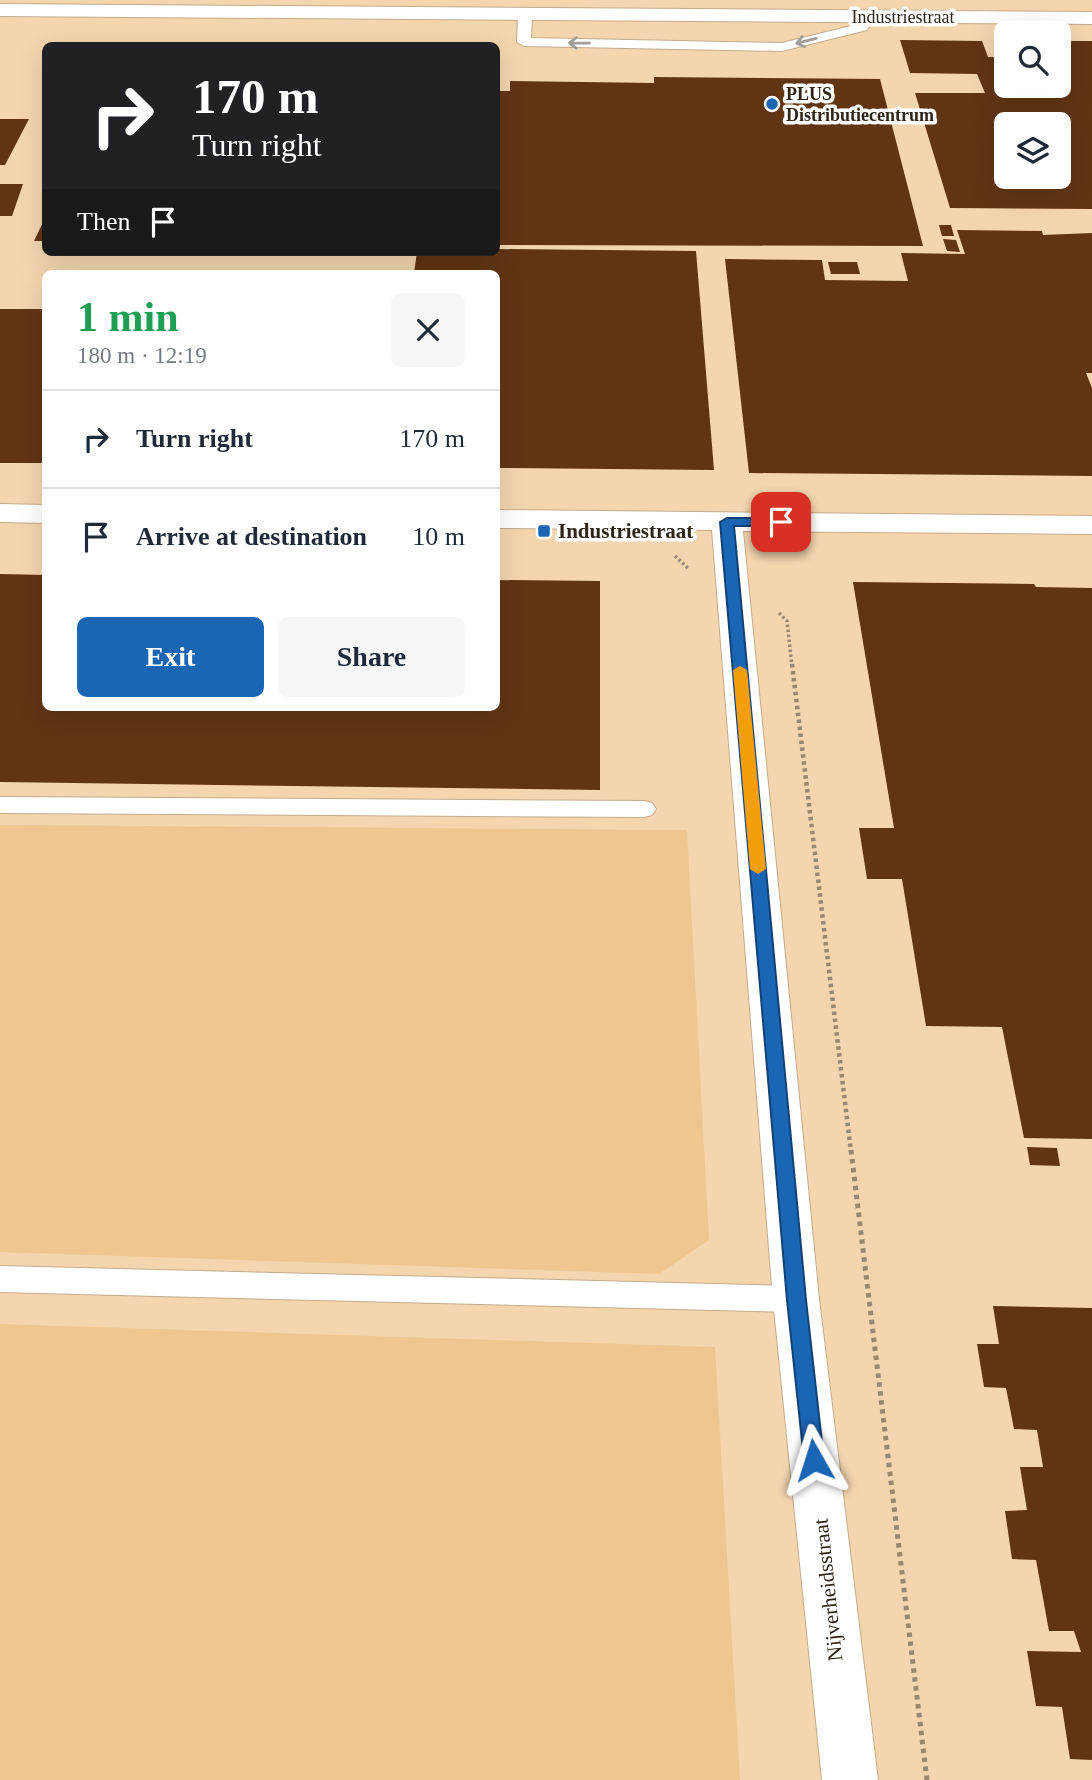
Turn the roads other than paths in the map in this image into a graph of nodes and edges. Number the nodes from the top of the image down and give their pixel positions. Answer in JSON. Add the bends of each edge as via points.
{"nodes":[{"id":1,"x":0,"y":10,"type":"edge"},
{"id":2,"x":525,"y":14,"type":"junction"},
{"id":3,"x":861,"y":17,"type":"junction"},
{"id":4,"x":1092,"y":18,"type":"edge"},
{"id":5,"x":0,"y":513,"type":"edge"},
{"id":6,"x":42,"y":514,"type":"edge"},
{"id":7,"x":500,"y":519,"type":"edge"},
{"id":8,"x":727,"y":522,"type":"junction"},
{"id":9,"x":1092,"y":525,"type":"edge"},
{"id":10,"x":0,"y":805,"type":"edge"},
{"id":11,"x":644,"y":809,"type":"dead end"},
{"id":12,"x":0,"y":1279,"type":"edge"},
{"id":13,"x":796,"y":1300,"type":"junction"},
{"id":14,"x":850,"y":1780,"type":"edge"}],
"edges":[{"from":1,"to":2,"type":"street","name":"Industriestraat"},
{"from":2,"to":3,"type":"street","name":"Industriestraat"},
{"from":3,"to":2,"type":"lane","one_way":true,"via":[[862,27],[782,47],[524,42]]},
{"from":3,"to":4,"type":"street","name":"Industriestraat"},
{"from":5,"to":6,"type":"street"},
{"from":7,"to":8,"type":"street"},
{"from":8,"to":9,"type":"street"},
{"from":8,"to":13,"type":"street","name":"Nijverheidsstraat"},
{"from":10,"to":11,"type":"lane"},
{"from":12,"to":13,"type":"lane"},
{"from":13,"to":14,"type":"street","name":"Nijverheidsstraat"}]}
